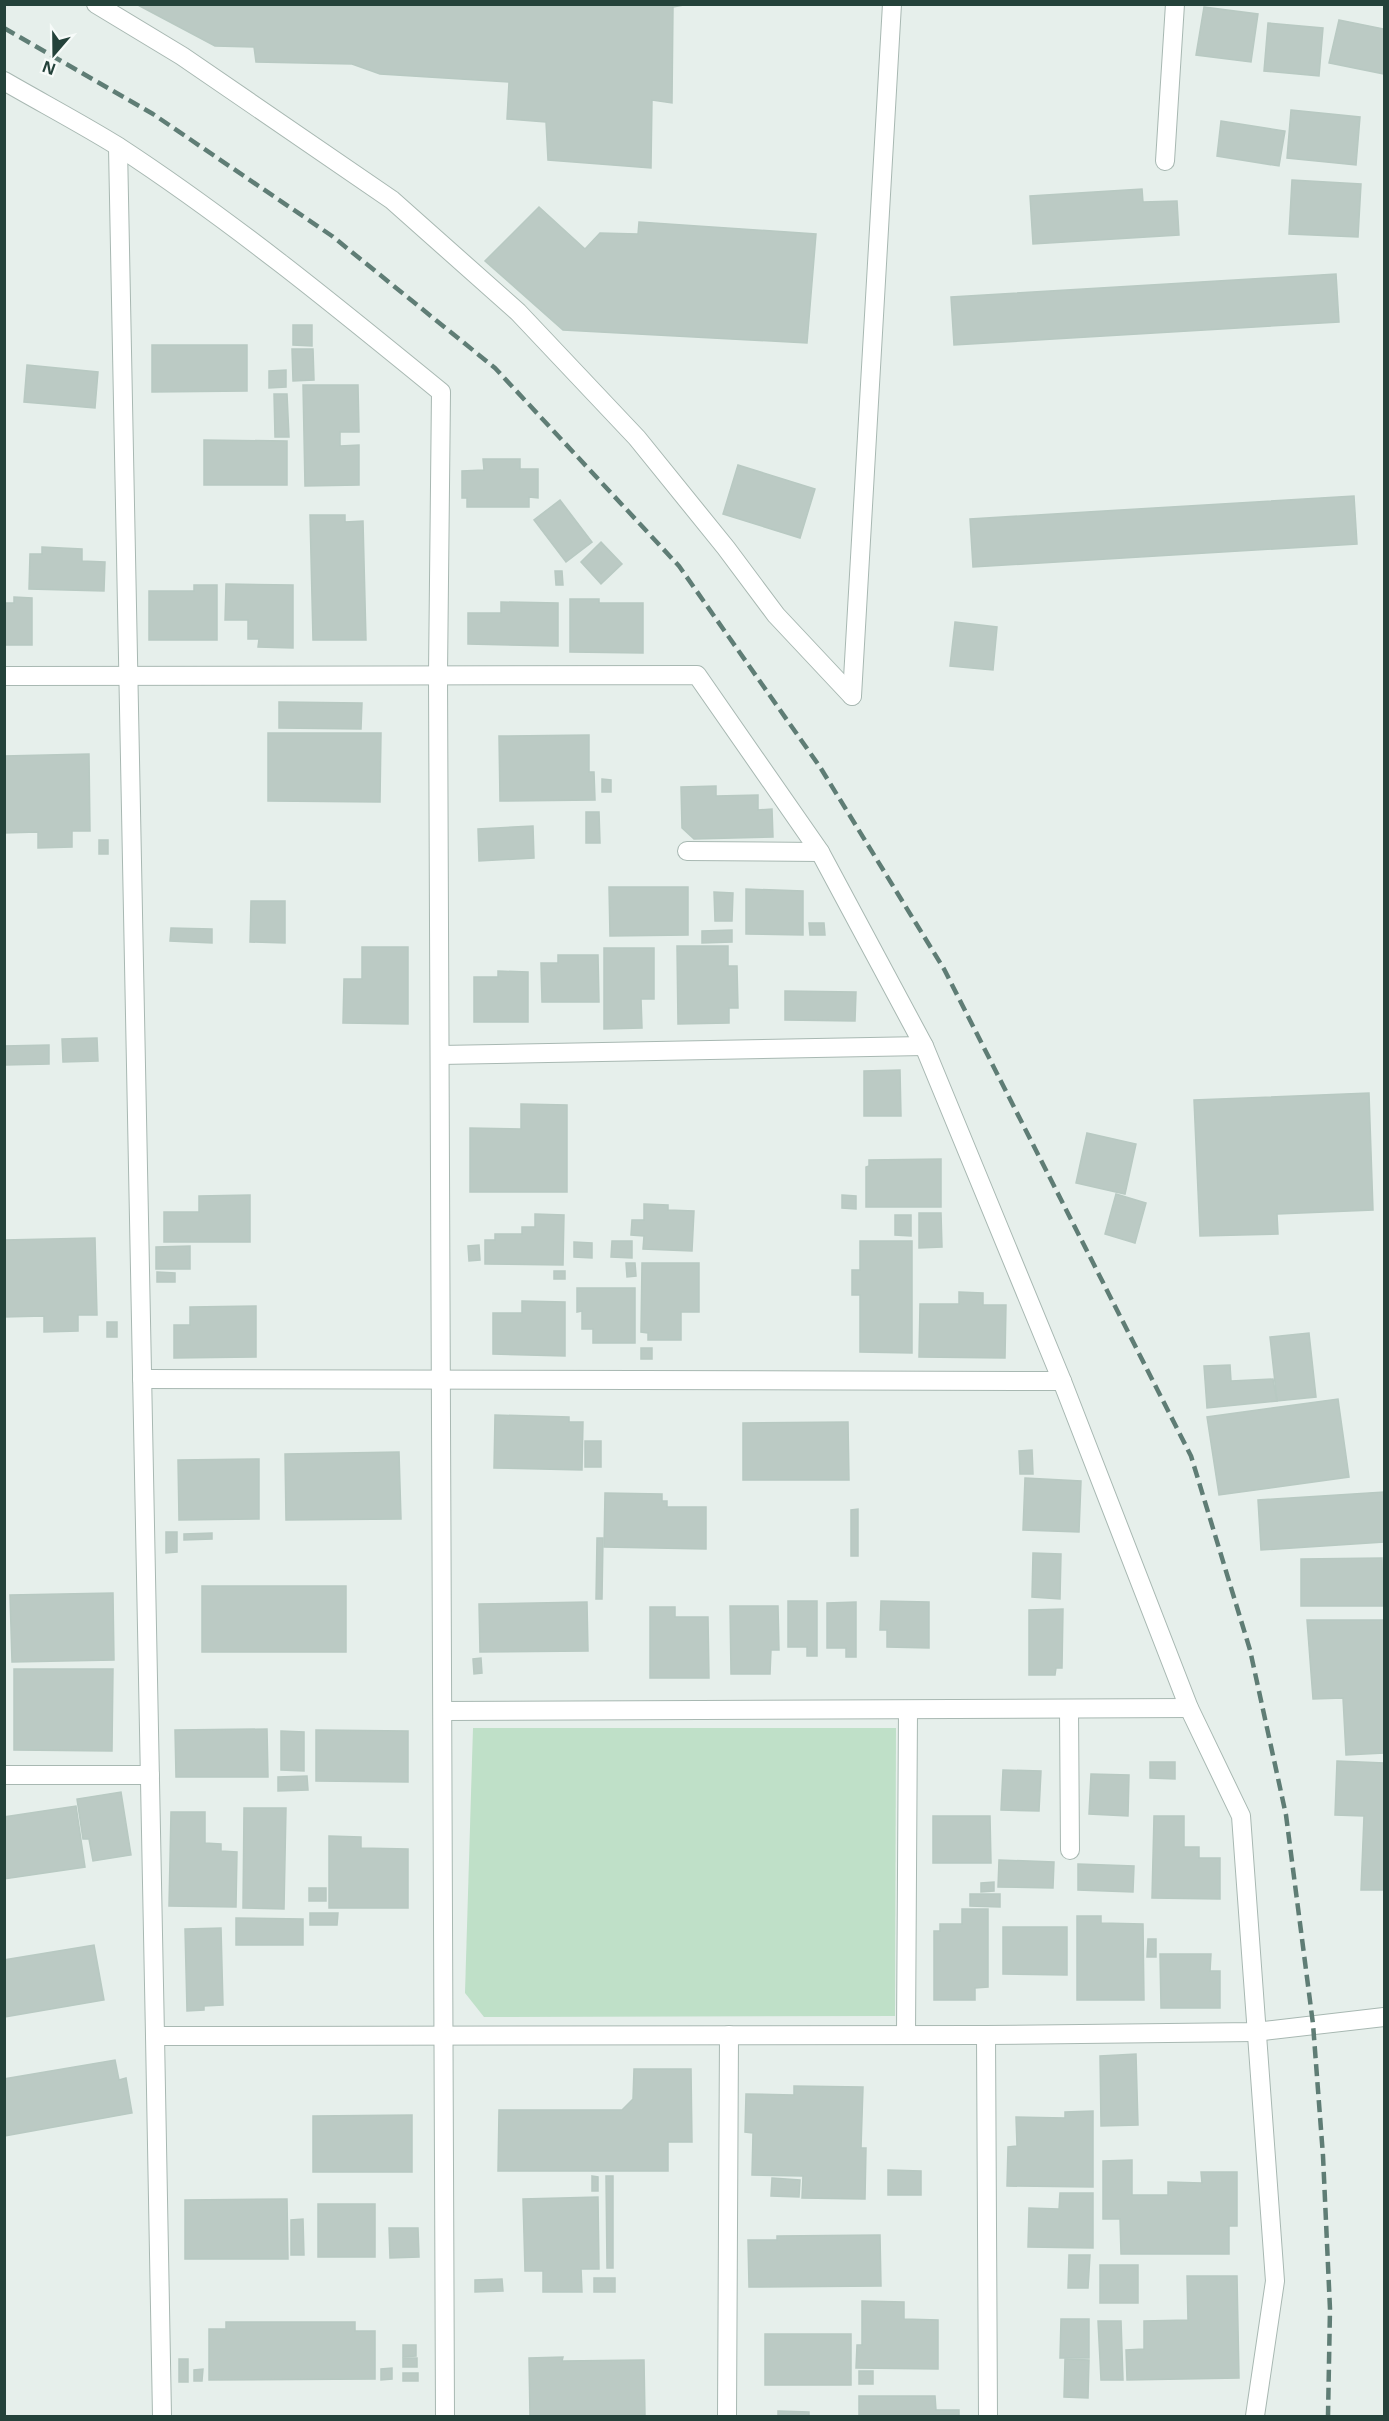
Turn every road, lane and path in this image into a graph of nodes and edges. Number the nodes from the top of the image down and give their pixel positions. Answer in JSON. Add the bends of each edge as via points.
{"nodes":[{"id":1,"x":96,"y":4,"type":"edge"},
{"id":2,"x":892,"y":4,"type":"edge"},
{"id":3,"x":1175,"y":4,"type":"edge"},
{"id":4,"x":4,"y":81,"type":"edge"},
{"id":5,"x":118,"y":147,"type":"junction"},
{"id":6,"x":1166,"y":160,"type":"dead end"},
{"id":7,"x":438,"y":675,"type":"junction"},
{"id":8,"x":4,"y":676,"type":"edge"},
{"id":9,"x":128,"y":676,"type":"junction"},
{"id":10,"x":687,"y":851,"type":"dead end"},
{"id":11,"x":820,"y":852,"type":"junction"},
{"id":12,"x":924,"y":1046,"type":"junction"},
{"id":13,"x":440,"y":1055,"type":"junction"},
{"id":14,"x":142,"y":1380,"type":"junction"},
{"id":15,"x":441,"y":1380,"type":"junction"},
{"id":16,"x":1062,"y":1381,"type":"junction"},
{"id":17,"x":1189,"y":1708,"type":"junction"},
{"id":18,"x":1069,"y":1709,"type":"junction"},
{"id":19,"x":908,"y":1710,"type":"junction"},
{"id":20,"x":443,"y":1711,"type":"junction"},
{"id":21,"x":4,"y":1775,"type":"edge"},
{"id":22,"x":150,"y":1775,"type":"junction"},
{"id":23,"x":1070,"y":1850,"type":"dead end"},
{"id":24,"x":1384,"y":2016,"type":"edge"},
{"id":25,"x":1255,"y":2032,"type":"junction"},
{"id":26,"x":729,"y":2035,"type":"junction"},
{"id":27,"x":906,"y":2035,"type":"junction"},
{"id":28,"x":986,"y":2035,"type":"junction"},
{"id":29,"x":155,"y":2036,"type":"junction"},
{"id":30,"x":444,"y":2036,"type":"junction"},
{"id":31,"x":162,"y":2416,"type":"edge"},
{"id":32,"x":445,"y":2416,"type":"edge"},
{"id":33,"x":728,"y":2416,"type":"edge"},
{"id":34,"x":988,"y":2416,"type":"edge"},
{"id":35,"x":1255,"y":2416,"type":"edge"}],
"edges":[{"from":1,"to":2,"type":"street","via":[[182,56],[392,200],[518,312],[637,438],[776,615],[852,696]]},
{"from":3,"to":6,"type":"street"},
{"from":4,"to":5,"type":"street"},
{"from":5,"to":7,"type":"street","via":[[340,310],[441,392]]},
{"from":5,"to":9,"type":"street"},
{"from":7,"to":9,"type":"street"},
{"from":7,"to":11,"type":"street","via":[[697,675]]},
{"from":7,"to":13,"type":"street"},
{"from":8,"to":9,"type":"street"},
{"from":9,"to":14,"type":"street"},
{"from":10,"to":11,"type":"street"},
{"from":11,"to":12,"type":"street"},
{"from":12,"to":13,"type":"street"},
{"from":12,"to":16,"type":"street"},
{"from":13,"to":15,"type":"street"},
{"from":14,"to":15,"type":"street"},
{"from":14,"to":22,"type":"street"},
{"from":15,"to":16,"type":"street"},
{"from":15,"to":20,"type":"street"},
{"from":16,"to":17,"type":"street"},
{"from":17,"to":18,"type":"street"},
{"from":17,"to":25,"type":"street","via":[[1241,1816]]},
{"from":18,"to":19,"type":"street"},
{"from":18,"to":23,"type":"street"},
{"from":19,"to":20,"type":"street"},
{"from":19,"to":27,"type":"street"},
{"from":20,"to":30,"type":"street"},
{"from":21,"to":22,"type":"street"},
{"from":22,"to":29,"type":"street"},
{"from":24,"to":25,"type":"street"},
{"from":25,"to":28,"type":"street"},
{"from":25,"to":35,"type":"street","via":[[1275,2281]]},
{"from":26,"to":27,"type":"street"},
{"from":26,"to":30,"type":"street"},
{"from":26,"to":33,"type":"street"},
{"from":27,"to":28,"type":"street"},
{"from":28,"to":34,"type":"street"},
{"from":29,"to":30,"type":"street"},
{"from":29,"to":31,"type":"street"},
{"from":30,"to":32,"type":"street"}]}
